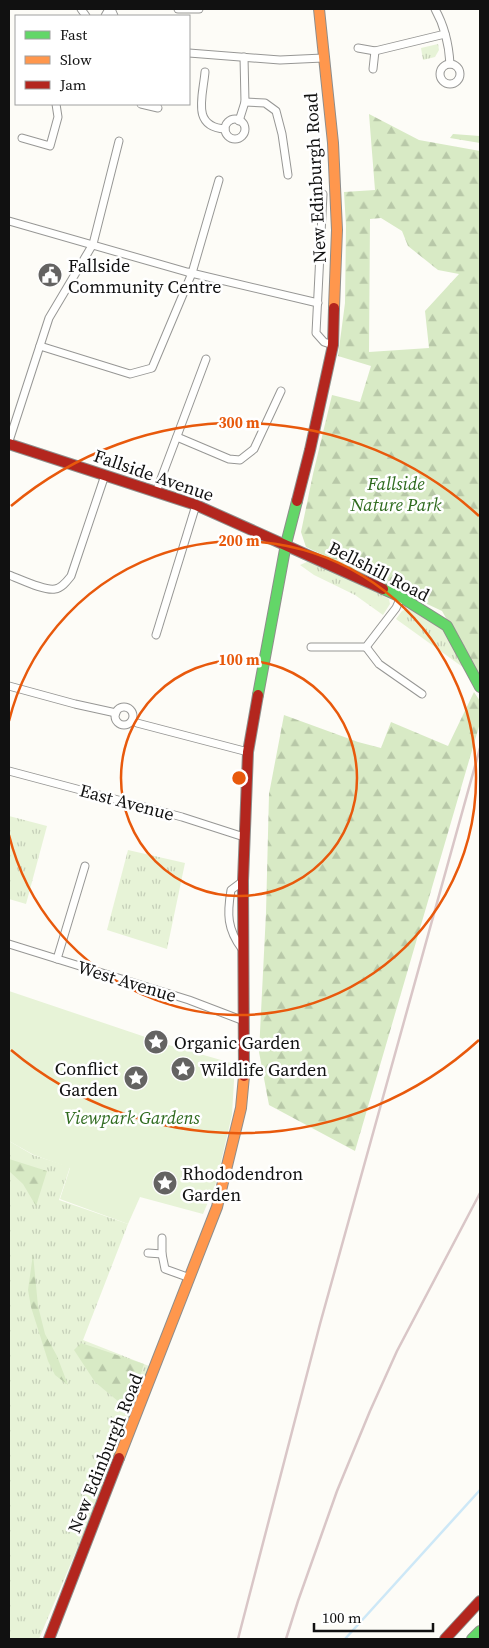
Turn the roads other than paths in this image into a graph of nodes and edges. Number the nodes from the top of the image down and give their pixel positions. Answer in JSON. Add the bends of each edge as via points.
{"nodes":[{"id":1,"x":178,"y":9,"type":"edge"},
{"id":2,"x":199,"y":9,"type":"edge"},
{"id":3,"x":319,"y":9,"type":"edge"},
{"id":4,"x":435,"y":9,"type":"edge"},
{"id":5,"x":445,"y":34,"type":"junction"},
{"id":6,"x":358,"y":48,"type":"dead end"},
{"id":7,"x":375,"y":51,"type":"junction"},
{"id":8,"x":190,"y":53,"type":"edge"},
{"id":9,"x":244,"y":57,"type":"junction"},
{"id":10,"x":323,"y":58,"type":"junction"},
{"id":11,"x":450,"y":64,"type":"dead end"},
{"id":12,"x":373,"y":69,"type":"dead end"},
{"id":13,"x":205,"y":72,"type":"dead end"},
{"id":14,"x":244,"y":102,"type":"junction"},
{"id":15,"x":56,"y":105,"type":"edge"},
{"id":16,"x":145,"y":105,"type":"edge"},
{"id":17,"x":158,"y":108,"type":"dead end"},
{"id":18,"x":239,"y":121,"type":"junction"},
{"id":19,"x":225,"y":129,"type":"junction"},
{"id":20,"x":22,"y":138,"type":"dead end"},
{"id":21,"x":119,"y":141,"type":"dead end"},
{"id":22,"x":288,"y":175,"type":"dead end"},
{"id":23,"x":219,"y":180,"type":"dead end"},
{"id":24,"x":323,"y":194,"type":"dead end"},
{"id":25,"x":9,"y":221,"type":"edge"},
{"id":26,"x":93,"y":244,"type":"junction"},
{"id":27,"x":192,"y":273,"type":"junction"},
{"id":28,"x":318,"y":303,"type":"junction"},
{"id":29,"x":334,"y":345,"type":"junction"},
{"id":30,"x":40,"y":346,"type":"junction"},
{"id":31,"x":206,"y":359,"type":"dead end"},
{"id":32,"x":281,"y":391,"type":"dead end"},
{"id":33,"x":176,"y":437,"type":"junction"},
{"id":34,"x":9,"y":443,"type":"edge"},
{"id":35,"x":105,"y":475,"type":"junction"},
{"id":36,"x":156,"y":492,"type":"junction"},
{"id":37,"x":196,"y":505,"type":"junction"},
{"id":38,"x":286,"y":544,"type":"junction"},
{"id":39,"x":9,"y":575,"type":"edge"},
{"id":40,"x":401,"y":597,"type":"junction"},
{"id":41,"x":156,"y":635,"type":"dead end"},
{"id":42,"x":366,"y":647,"type":"junction"},
{"id":43,"x":311,"y":648,"type":"dead end"},
{"id":44,"x":9,"y":686,"type":"edge"},
{"id":45,"x":480,"y":687,"type":"edge"},
{"id":46,"x":422,"y":694,"type":"dead end"},
{"id":47,"x":116,"y":713,"type":"dead end"},
{"id":48,"x":137,"y":723,"type":"dead end"},
{"id":49,"x":248,"y":752,"type":"junction"},
{"id":50,"x":9,"y":771,"type":"edge"},
{"id":51,"x":244,"y":837,"type":"junction"},
{"id":52,"x":85,"y":866,"type":"dead end"},
{"id":53,"x":9,"y":944,"type":"edge"},
{"id":54,"x":56,"y":959,"type":"junction"},
{"id":55,"x":244,"y":1021,"type":"junction"},
{"id":56,"x":162,"y":1238,"type":"dead end"},
{"id":57,"x":148,"y":1253,"type":"dead end"},
{"id":58,"x":162,"y":1254,"type":"junction"},
{"id":59,"x":190,"y":1278,"type":"junction"},
{"id":60,"x":480,"y":1601,"type":"edge"},
{"id":61,"x":480,"y":1631,"type":"edge"},
{"id":62,"x":49,"y":1639,"type":"edge"},
{"id":63,"x":445,"y":1639,"type":"edge"},
{"id":64,"x":472,"y":1639,"type":"edge"}],
"edges":[{"from":1,"to":2,"type":"street"},
{"from":3,"to":10,"type":"main road","name":"New Edinburgh Road"},
{"from":4,"to":5,"type":"street"},
{"from":5,"to":7,"type":"street"},
{"from":5,"to":11,"type":"street"},
{"from":6,"to":7,"type":"street"},
{"from":7,"to":12,"type":"street"},
{"from":8,"to":9,"type":"street"},
{"from":9,"to":10,"type":"street","via":[[280,60]]},
{"from":9,"to":14,"type":"street"},
{"from":10,"to":29,"type":"main road","name":"New Edinburgh Road","via":[[337,230]]},
{"from":13,"to":19,"type":"street","via":[[203,118],[215,128]]},
{"from":14,"to":18,"type":"street"},
{"from":14,"to":22,"type":"street","via":[[265,103],[276,111]]},
{"from":15,"to":20,"type":"street","via":[[58,117],[50,146]]},
{"from":16,"to":17,"type":"street"},
{"from":18,"to":19,"type":"street","via":[[230,121]]},
{"from":18,"to":19,"type":"street","via":[[244,128],[241,137],[229,137]]},
{"from":21,"to":26,"type":"street"},
{"from":23,"to":27,"type":"street"},
{"from":24,"to":28,"type":"street","name":"New Edinburgh Road"},
{"from":25,"to":26,"type":"street"},
{"from":26,"to":27,"type":"street"},
{"from":26,"to":30,"type":"street","via":[[49,318]]},
{"from":27,"to":28,"type":"street"},
{"from":27,"to":30,"type":"street","via":[[152,368],[130,374]]},
{"from":28,"to":29,"type":"street","name":"New Edinburgh Road","via":[[316,333],[324,342]]},
{"from":29,"to":38,"type":"main road","name":"New Edinburgh Road"},
{"from":30,"to":34,"type":"street"},
{"from":31,"to":33,"type":"street"},
{"from":32,"to":33,"type":"street","via":[[254,449],[240,460],[229,460]]},
{"from":33,"to":36,"type":"street"},
{"from":34,"to":35,"type":"main road","name":"Fallside Avenue"},
{"from":35,"to":36,"type":"main road","name":"Fallside Avenue"},
{"from":35,"to":39,"type":"street","via":[[71,576],[64,584],[56,589],[47,589]]},
{"from":36,"to":37,"type":"main road","name":"Fallside Avenue"},
{"from":37,"to":38,"type":"main road","name":"Fallside Avenue"},
{"from":37,"to":41,"type":"street"},
{"from":38,"to":40,"type":"main road","name":"Bellshill Road"},
{"from":38,"to":49,"type":"main road","name":"New Edinburgh Road"},
{"from":40,"to":42,"type":"street"},
{"from":40,"to":45,"type":"main road","name":"Bellshill Road","via":[[447,626]]},
{"from":42,"to":43,"type":"street"},
{"from":42,"to":46,"type":"street","via":[[379,664]]},
{"from":44,"to":47,"type":"street"},
{"from":48,"to":49,"type":"street"},
{"from":49,"to":51,"type":"main road","name":"New Edinburgh Road"},
{"from":50,"to":51,"type":"street","name":"East Avenue"},
{"from":51,"to":55,"type":"main road","name":"New Edinburgh Road"},
{"from":52,"to":54,"type":"street"},
{"from":53,"to":54,"type":"street","name":"West Avenue"},
{"from":54,"to":55,"type":"street","name":"West Avenue","via":[[190,1000]]},
{"from":55,"to":59,"type":"main road","name":"New Edinburgh Road","via":[[241,1108],[217,1207]]},
{"from":56,"to":58,"type":"street"},
{"from":57,"to":58,"type":"street"},
{"from":58,"to":59,"type":"street","via":[[165,1269]]},
{"from":59,"to":62,"type":"main road","name":"New Edinburgh Road"},
{"from":60,"to":63,"type":"main road"},
{"from":61,"to":64,"type":"main road"}]}
